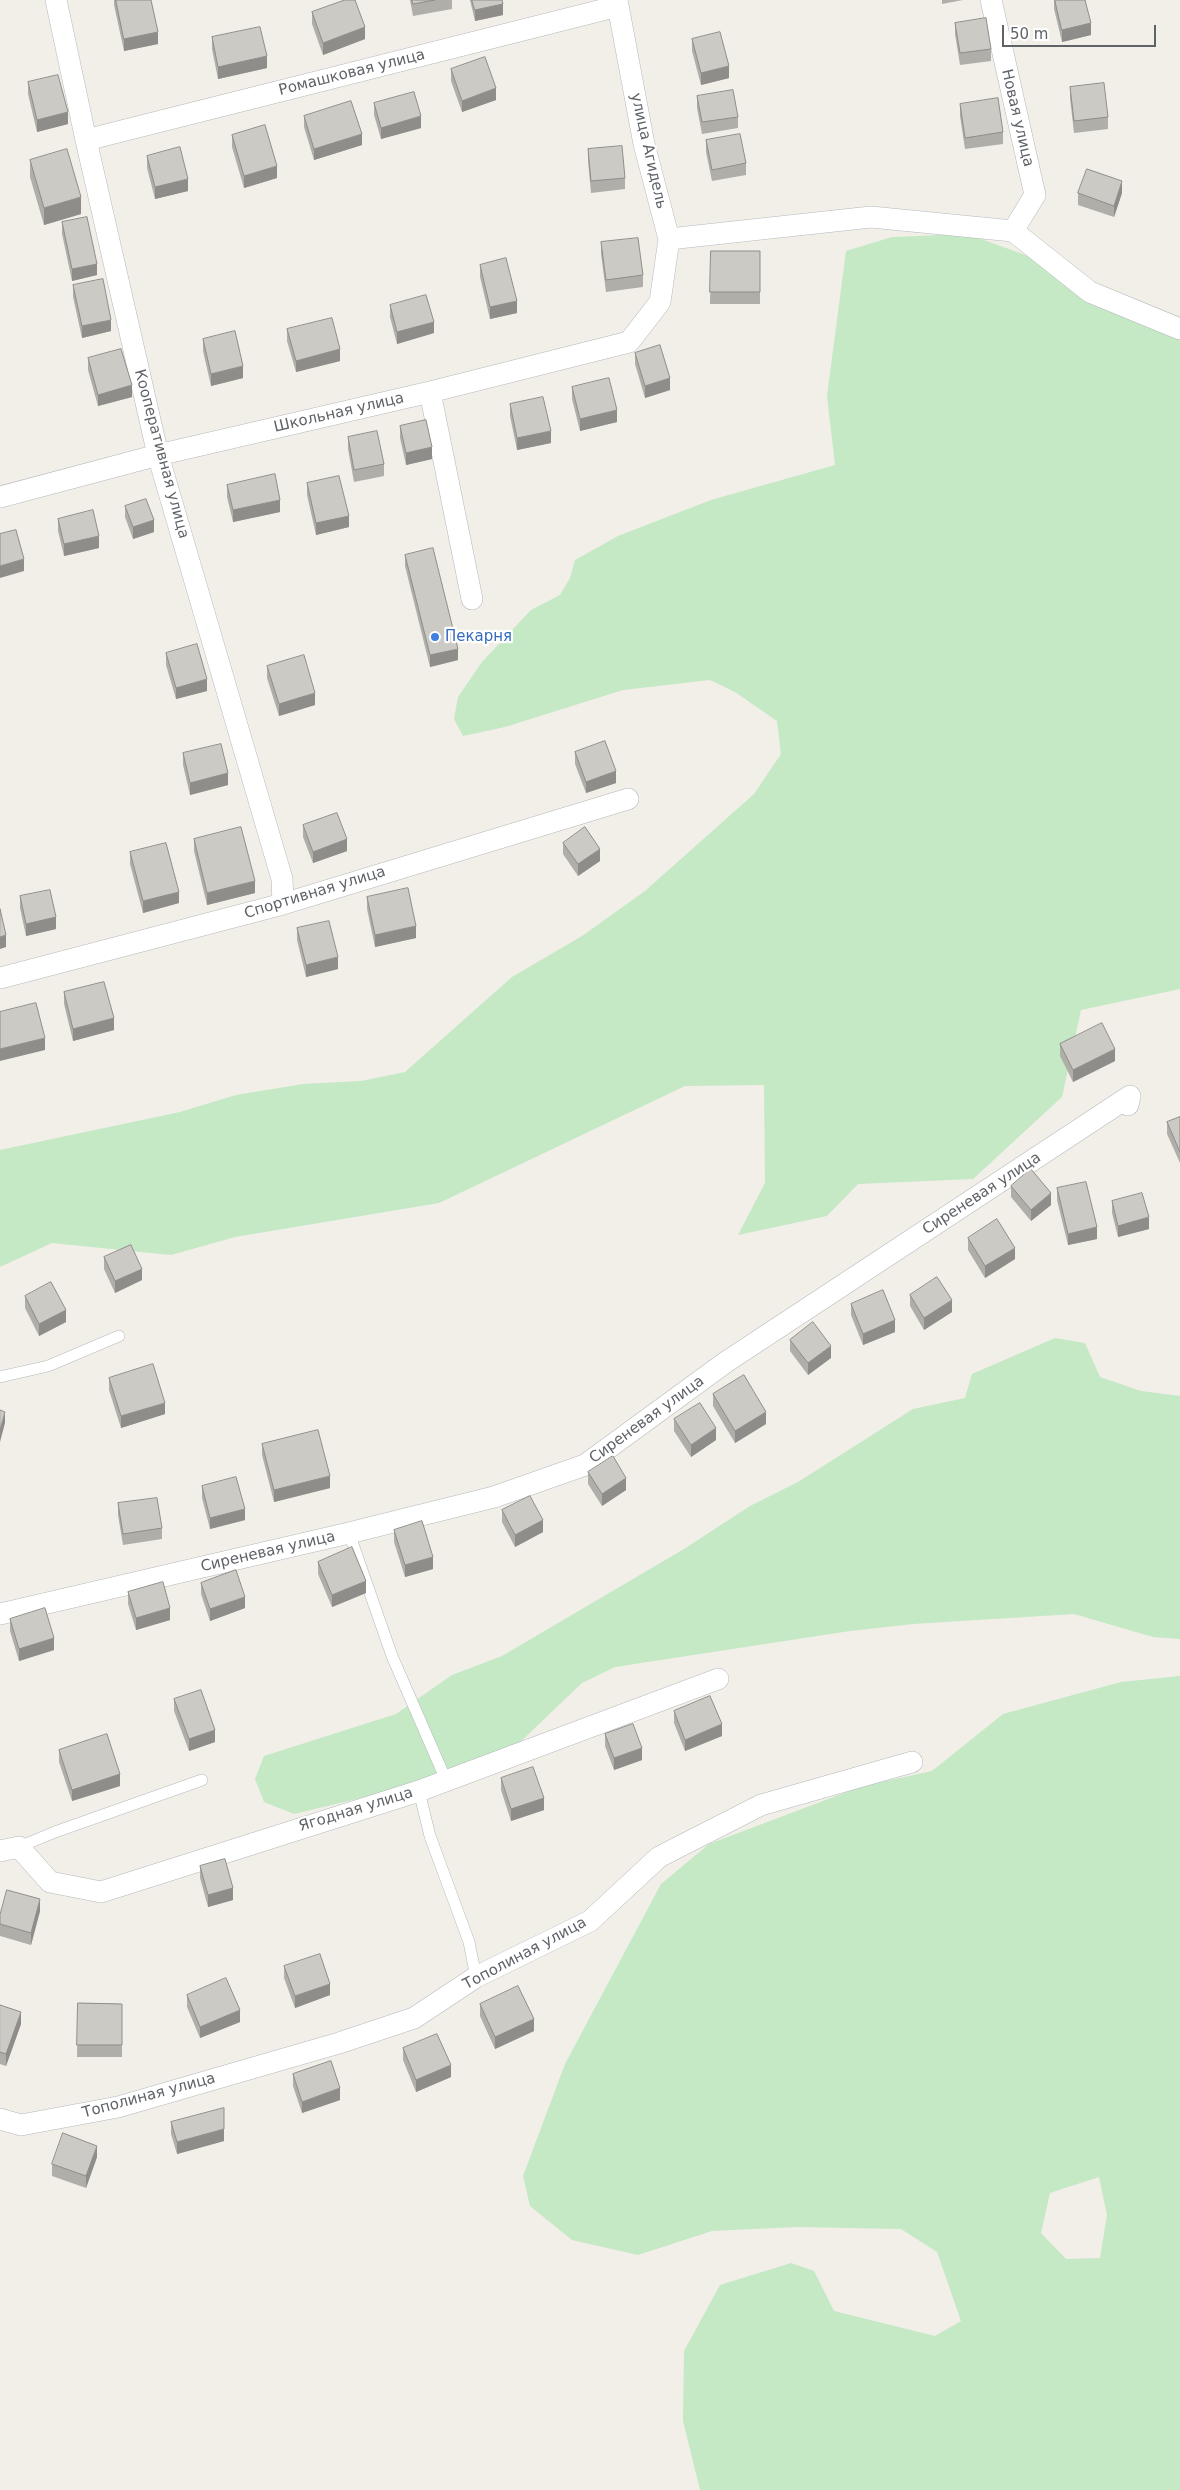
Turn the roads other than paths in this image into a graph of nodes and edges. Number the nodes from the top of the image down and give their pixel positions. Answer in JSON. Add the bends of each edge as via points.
{"nodes":[{"id":1,"x":56,"y":0,"type":"edge"},
{"id":2,"x":991,"y":0,"type":"edge"},
{"id":3,"x":617,"y":3,"type":"edge"},
{"id":4,"x":86,"y":140,"type":"junction"},
{"id":5,"x":1013,"y":231,"type":"junction"},
{"id":6,"x":669,"y":239,"type":"junction"},
{"id":7,"x":660,"y":302,"type":"joint"},
{"id":8,"x":1180,"y":329,"type":"edge"},
{"id":9,"x":430,"y":392,"type":"junction"},
{"id":10,"x":158,"y":455,"type":"junction"},
{"id":11,"x":0,"y":497,"type":"edge"},
{"id":12,"x":472,"y":599,"type":"dead end"},
{"id":13,"x":628,"y":800,"type":"dead end"},
{"id":14,"x":283,"y":904,"type":"junction"},
{"id":15,"x":0,"y":978,"type":"edge"},
{"id":16,"x":1128,"y":1104,"type":"dead end"},
{"id":17,"x":118,"y":1336,"type":"dead end"},
{"id":18,"x":0,"y":1377,"type":"edge"},
{"id":19,"x":349,"y":1533,"type":"junction"},
{"id":20,"x":0,"y":1614,"type":"edge"},
{"id":21,"x":718,"y":1679,"type":"dead end"},
{"id":22,"x":912,"y":1762,"type":"dead end"},
{"id":23,"x":202,"y":1780,"type":"dead end"},
{"id":24,"x":446,"y":1780,"type":"junction"},
{"id":25,"x":419,"y":1791,"type":"junction"},
{"id":26,"x":10,"y":1849,"type":"edge"},
{"id":27,"x":476,"y":1977,"type":"junction"},
{"id":28,"x":0,"y":2119,"type":"edge"}],
"edges":[{"from":1,"to":4,"type":"street","name":"Кооперативная улица"},
{"from":2,"to":5,"type":"street","name":"Новая улица","via":[[1034,195]]},
{"from":3,"to":4,"type":"street","name":"Ромашковая улица"},
{"from":3,"to":6,"type":"street","name":"улица Агидель","via":[[644,144]]},
{"from":4,"to":10,"type":"street","name":"Кооперативная улица"},
{"from":5,"to":6,"type":"street","via":[[871,217]]},
{"from":5,"to":8,"type":"street","via":[[1090,292]]},
{"from":6,"to":7,"type":"street","name":"улица Агидель"},
{"from":7,"to":9,"type":"street","name":"Школьная улица","via":[[629,342]]},
{"from":9,"to":10,"type":"street","name":"Школьная улица"},
{"from":9,"to":12,"type":"street"},
{"from":10,"to":11,"type":"street","name":"Школьная улица"},
{"from":10,"to":14,"type":"street","name":"Кооперативная улица","via":[[282,879]]},
{"from":13,"to":14,"type":"street","name":"Спортивная улица"},
{"from":14,"to":15,"type":"street","name":"Спортивная улица"},
{"from":16,"to":19,"type":"street","name":"Сиреневая улица","via":[[1130,1096],[726,1362],[585,1465],[494,1497]]},
{"from":17,"to":18,"type":"lane","via":[[48,1366]]},
{"from":19,"to":20,"type":"street","name":"Сиреневая улица"},
{"from":19,"to":24,"type":"lane","via":[[392,1656]]},
{"from":21,"to":24,"type":"street","name":"Ягодная улица"},
{"from":22,"to":27,"type":"street","name":"Тополиная улица","via":[[761,1805],[659,1856],[590,1921]]},
{"from":23,"to":26,"type":"lane"},
{"from":24,"to":25,"type":"street","name":"Ягодная улица"},
{"from":25,"to":26,"type":"street","name":"Ягодная улица","via":[[101,1892],[50,1882]]},
{"from":25,"to":27,"type":"lane","via":[[430,1836],[469,1942]]},
{"from":27,"to":28,"type":"street","name":"Тополиная улица","via":[[414,2018],[339,2043],[118,2107],[21,2125]]}]}
